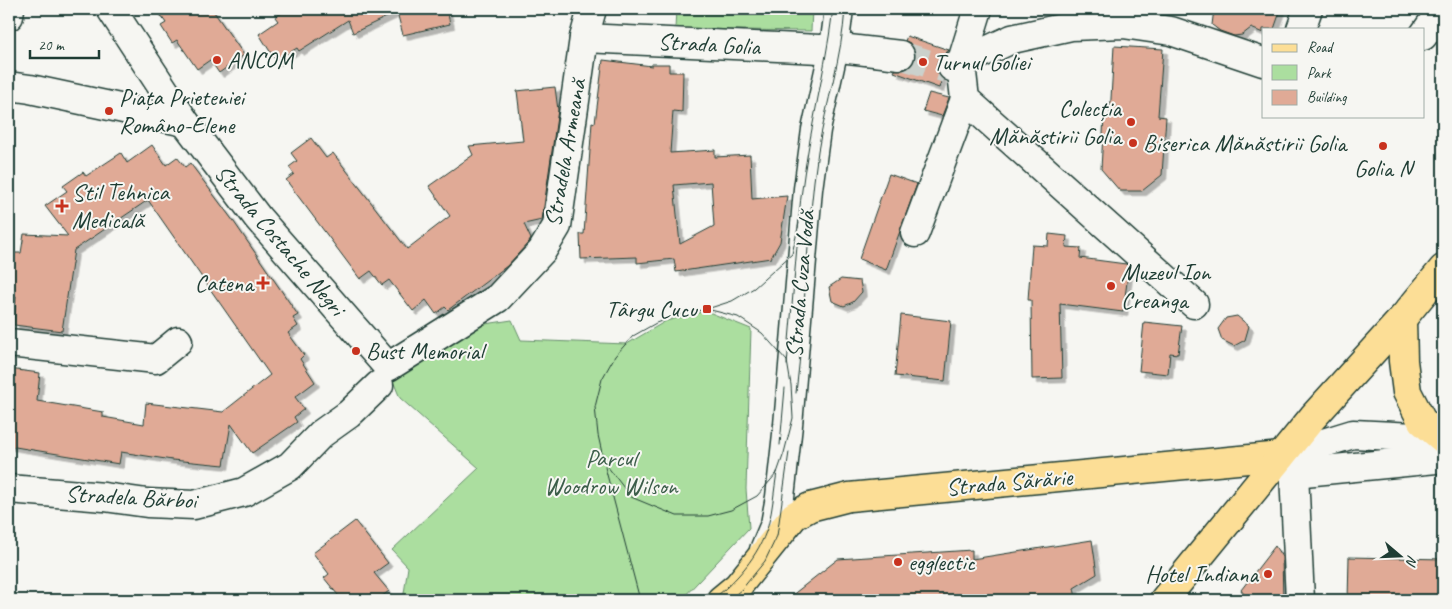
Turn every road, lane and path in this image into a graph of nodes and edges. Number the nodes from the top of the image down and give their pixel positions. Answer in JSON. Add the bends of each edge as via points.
{"nodes":[{"id":1,"x":10,"y":9,"type":"edge"},
{"id":2,"x":111,"y":9,"type":"edge"},
{"id":3,"x":592,"y":9,"type":"edge"},
{"id":4,"x":839,"y":9,"type":"edge"},
{"id":5,"x":978,"y":9,"type":"edge"},
{"id":6,"x":1308,"y":9,"type":"edge"},
{"id":7,"x":1442,"y":9,"type":"edge"},
{"id":8,"x":9,"y":16,"type":"edge"},
{"id":9,"x":1301,"y":28,"type":"edge"},
{"id":10,"x":1424,"y":35,"type":"edge"},
{"id":11,"x":584,"y":38,"type":"junction"},
{"id":12,"x":834,"y":48,"type":"junction"},
{"id":13,"x":900,"y":54,"type":"tunnel mouth"},
{"id":14,"x":1262,"y":62,"type":"edge"},
{"id":15,"x":953,"y":67,"type":"junction"},
{"id":16,"x":9,"y":86,"type":"edge"},
{"id":17,"x":965,"y":99,"type":"junction"},
{"id":18,"x":185,"y":122,"type":"junction"},
{"id":19,"x":915,"y":232,"type":"dead end"},
{"id":20,"x":1443,"y":268,"type":"edge"},
{"id":21,"x":1194,"y":304,"type":"dead end"},
{"id":22,"x":1402,"y":319,"type":"junction"},
{"id":23,"x":178,"y":341,"type":"dead end"},
{"id":24,"x":9,"y":342,"type":"edge"},
{"id":25,"x":383,"y":376,"type":"junction"},
{"id":26,"x":321,"y":434,"type":"joint"},
{"id":27,"x":1443,"y":440,"type":"edge"},
{"id":28,"x":1443,"y":445,"type":"edge"},
{"id":29,"x":1443,"y":456,"type":"edge"},
{"id":30,"x":1288,"y":464,"type":"junction"},
{"id":31,"x":9,"y":489,"type":"edge"},
{"id":32,"x":760,"y":558,"type":"junction"},
{"id":33,"x":721,"y":600,"type":"edge"},
{"id":34,"x":1164,"y":600,"type":"edge"},
{"id":35,"x":1300,"y":600,"type":"edge"}],
"edges":[{"from":1,"to":8,"type":"street"},
{"from":2,"to":18,"type":"street","name":"Strada Costache Negri"},
{"from":3,"to":11,"type":"street","name":"Stradela Armeană"},
{"from":4,"to":12,"type":"street","name":"Strada Cuza Vodă"},
{"from":5,"to":15,"type":"street"},
{"from":6,"to":9,"type":"street"},
{"from":7,"to":10,"type":"street"},
{"from":11,"to":12,"type":"street","name":"Strada Golia"},
{"from":11,"to":25,"type":"street","name":"Stradela Armeană","via":[[557,226],[542,251],[498,298]]},
{"from":12,"to":13,"type":"street","name":"Strada Golia"},
{"from":12,"to":32,"type":"street","name":"Strada Cuza Vodă","via":[[816,130],[808,189],[780,497],[775,524]]},
{"from":14,"to":15,"type":"street","via":[[1171,31],[1123,24],[1071,26],[1012,39]]},
{"from":15,"to":17,"type":"street"},
{"from":16,"to":18,"type":"street"},
{"from":17,"to":19,"type":"street"},
{"from":17,"to":21,"type":"street"},
{"from":18,"to":25,"type":"street","name":"Strada Costache Negri"},
{"from":20,"to":22,"type":"main road"},
{"from":22,"to":27,"type":"main road","via":[[1402,361],[1407,392],[1422,421]]},
{"from":22,"to":30,"type":"main road","via":[[1312,417]]},
{"from":23,"to":24,"type":"street","via":[[156,359]]},
{"from":25,"to":26,"type":"street","name":"Stradela Armeană","via":[[349,414]]},
{"from":26,"to":31,"type":"street","name":"Stradela Bărboi","via":[[290,466],[244,492],[194,506]]},
{"from":28,"to":30,"type":"street","name":"Strada Sărărie","via":[[1415,437],[1353,434]]},
{"from":29,"to":30,"type":"street","name":"Strada Sărărie","via":[[1436,459]]},
{"from":30,"to":32,"type":"main road","name":"Strada Sărărie","via":[[849,497],[810,507],[794,516]]},
{"from":30,"to":34,"type":"main road"},
{"from":30,"to":35,"type":"street"},
{"from":32,"to":33,"type":"main road","name":"Strada Sărărie","via":[[738,586]]}]}
